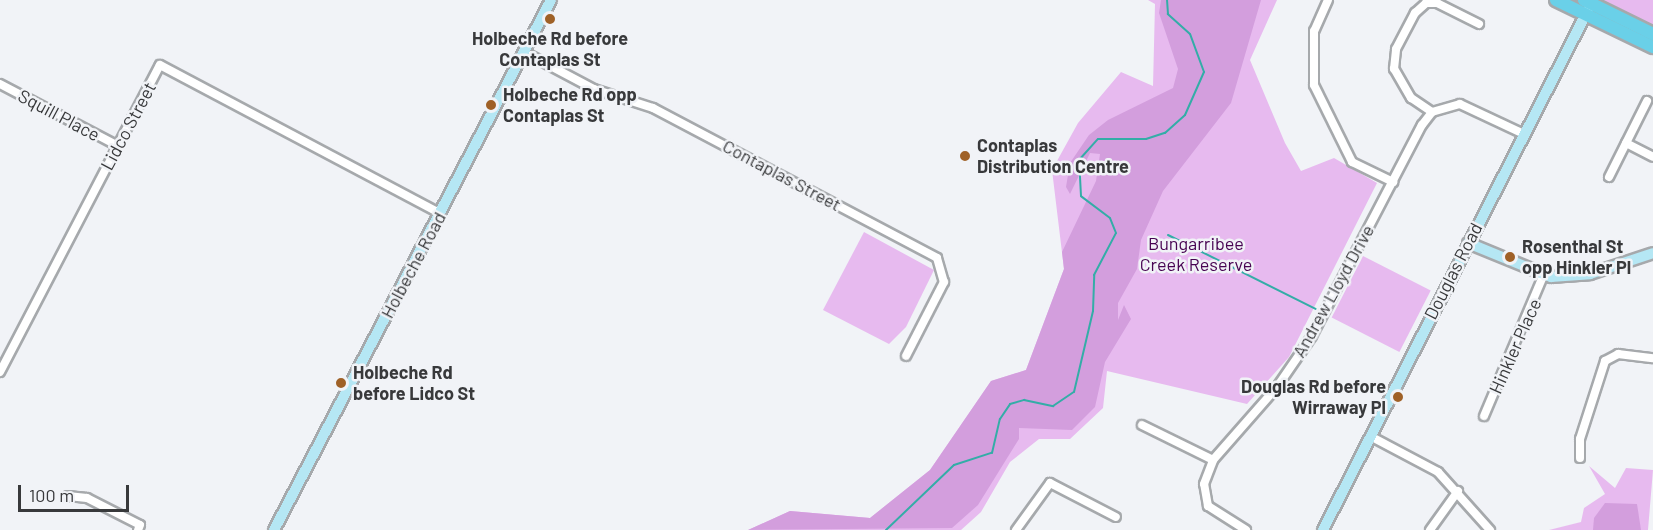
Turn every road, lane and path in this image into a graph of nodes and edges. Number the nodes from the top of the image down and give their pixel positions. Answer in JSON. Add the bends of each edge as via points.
{"nodes":[{"id":1,"x":551,"y":0,"type":"edge"},
{"id":2,"x":1328,"y":0,"type":"edge"},
{"id":3,"x":1556,"y":0,"type":"edge"},
{"id":4,"x":1587,"y":3,"type":"edge"},
{"id":5,"x":1479,"y":24,"type":"dead end"},
{"id":6,"x":1653,"y":34,"type":"edge"},
{"id":7,"x":1653,"y":46,"type":"edge"},
{"id":8,"x":524,"y":52,"type":"junction"},
{"id":9,"x":0,"y":84,"type":"edge"},
{"id":10,"x":1647,"y":101,"type":"dead end"},
{"id":11,"x":1432,"y":112,"type":"junction"},
{"id":12,"x":1522,"y":133,"type":"junction"},
{"id":13,"x":1626,"y":143,"type":"junction"},
{"id":14,"x":118,"y":146,"type":"junction"},
{"id":15,"x":1653,"y":156,"type":"edge"},
{"id":16,"x":1609,"y":177,"type":"dead end"},
{"id":17,"x":1393,"y":182,"type":"junction"},
{"id":18,"x":440,"y":213,"type":"junction"},
{"id":19,"x":1468,"y":243,"type":"junction"},
{"id":20,"x":1653,"y":253,"type":"edge"},
{"id":21,"x":1543,"y":276,"type":"junction"},
{"id":22,"x":906,"y":356,"type":"dead end"},
{"id":23,"x":1653,"y":358,"type":"edge"},
{"id":24,"x":0,"y":372,"type":"edge"},
{"id":25,"x":1484,"y":416,"type":"dead end"},
{"id":26,"x":1142,"y":425,"type":"dead end"},
{"id":27,"x":1370,"y":436,"type":"junction"},
{"id":28,"x":1580,"y":458,"type":"dead end"},
{"id":29,"x":1213,"y":460,"type":"junction"},
{"id":30,"x":1458,"y":491,"type":"junction"},
{"id":31,"x":68,"y":496,"type":"dead end"},
{"id":32,"x":1116,"y":517,"type":"dead end"},
{"id":33,"x":138,"y":530,"type":"edge"},
{"id":34,"x":274,"y":530,"type":"edge"},
{"id":35,"x":1016,"y":530,"type":"edge"},
{"id":36,"x":1246,"y":530,"type":"edge"},
{"id":37,"x":1323,"y":530,"type":"edge"},
{"id":38,"x":1430,"y":530,"type":"edge"},
{"id":39,"x":1490,"y":530,"type":"edge"}],
"edges":[{"from":1,"to":8,"type":"street","name":"Holbeche Road"},
{"from":2,"to":17,"type":"street","via":[[1314,31],[1314,85],[1352,162]]},
{"from":3,"to":4,"type":"main road"},
{"from":4,"to":6,"type":"main road"},
{"from":4,"to":7,"type":"main road"},
{"from":4,"to":12,"type":"street","name":"Douglas Road"},
{"from":5,"to":11,"type":"street","via":[[1432,2],[1413,16],[1396,49],[1394,69],[1411,98]]},
{"from":8,"to":18,"type":"street","name":"Holbeche Road"},
{"from":8,"to":22,"type":"street","name":"Contaplas Street","via":[[599,91],[653,108],[937,258],[944,282]]},
{"from":9,"to":14,"type":"street","name":"Squill Place"},
{"from":10,"to":13,"type":"street"},
{"from":11,"to":12,"type":"street","via":[[1460,104]]},
{"from":11,"to":17,"type":"street","name":"Andrew Lloyd Drive"},
{"from":12,"to":19,"type":"street","name":"Douglas Road"},
{"from":13,"to":15,"type":"street"},
{"from":13,"to":16,"type":"street"},
{"from":14,"to":18,"type":"street","name":"Lidco Street","via":[[160,65]]},
{"from":14,"to":24,"type":"street","name":"Lidco Street"},
{"from":17,"to":29,"type":"street","name":"Andrew Lloyd Drive","via":[[1312,336],[1277,387]]},
{"from":18,"to":34,"type":"street","name":"Holbeche Road"},
{"from":19,"to":21,"type":"street"},
{"from":19,"to":27,"type":"street","name":"Douglas Road"},
{"from":20,"to":21,"type":"street","via":[[1590,274]]},
{"from":21,"to":25,"type":"street","name":"Hinkler Place"},
{"from":23,"to":28,"type":"street","via":[[1618,354],[1605,361],[1580,438]]},
{"from":26,"to":29,"type":"street"},
{"from":27,"to":30,"type":"street","via":[[1438,472]]},
{"from":27,"to":37,"type":"street","name":"Douglas Road"},
{"from":29,"to":36,"type":"street","name":"Andrew Lloyd Drive","via":[[1204,484],[1208,506]]},
{"from":30,"to":38,"type":"street"},
{"from":30,"to":39,"type":"street"},
{"from":31,"to":33,"type":"street","via":[[87,498],[140,525]]},
{"from":32,"to":35,"type":"street","via":[[1050,483]]}]}
